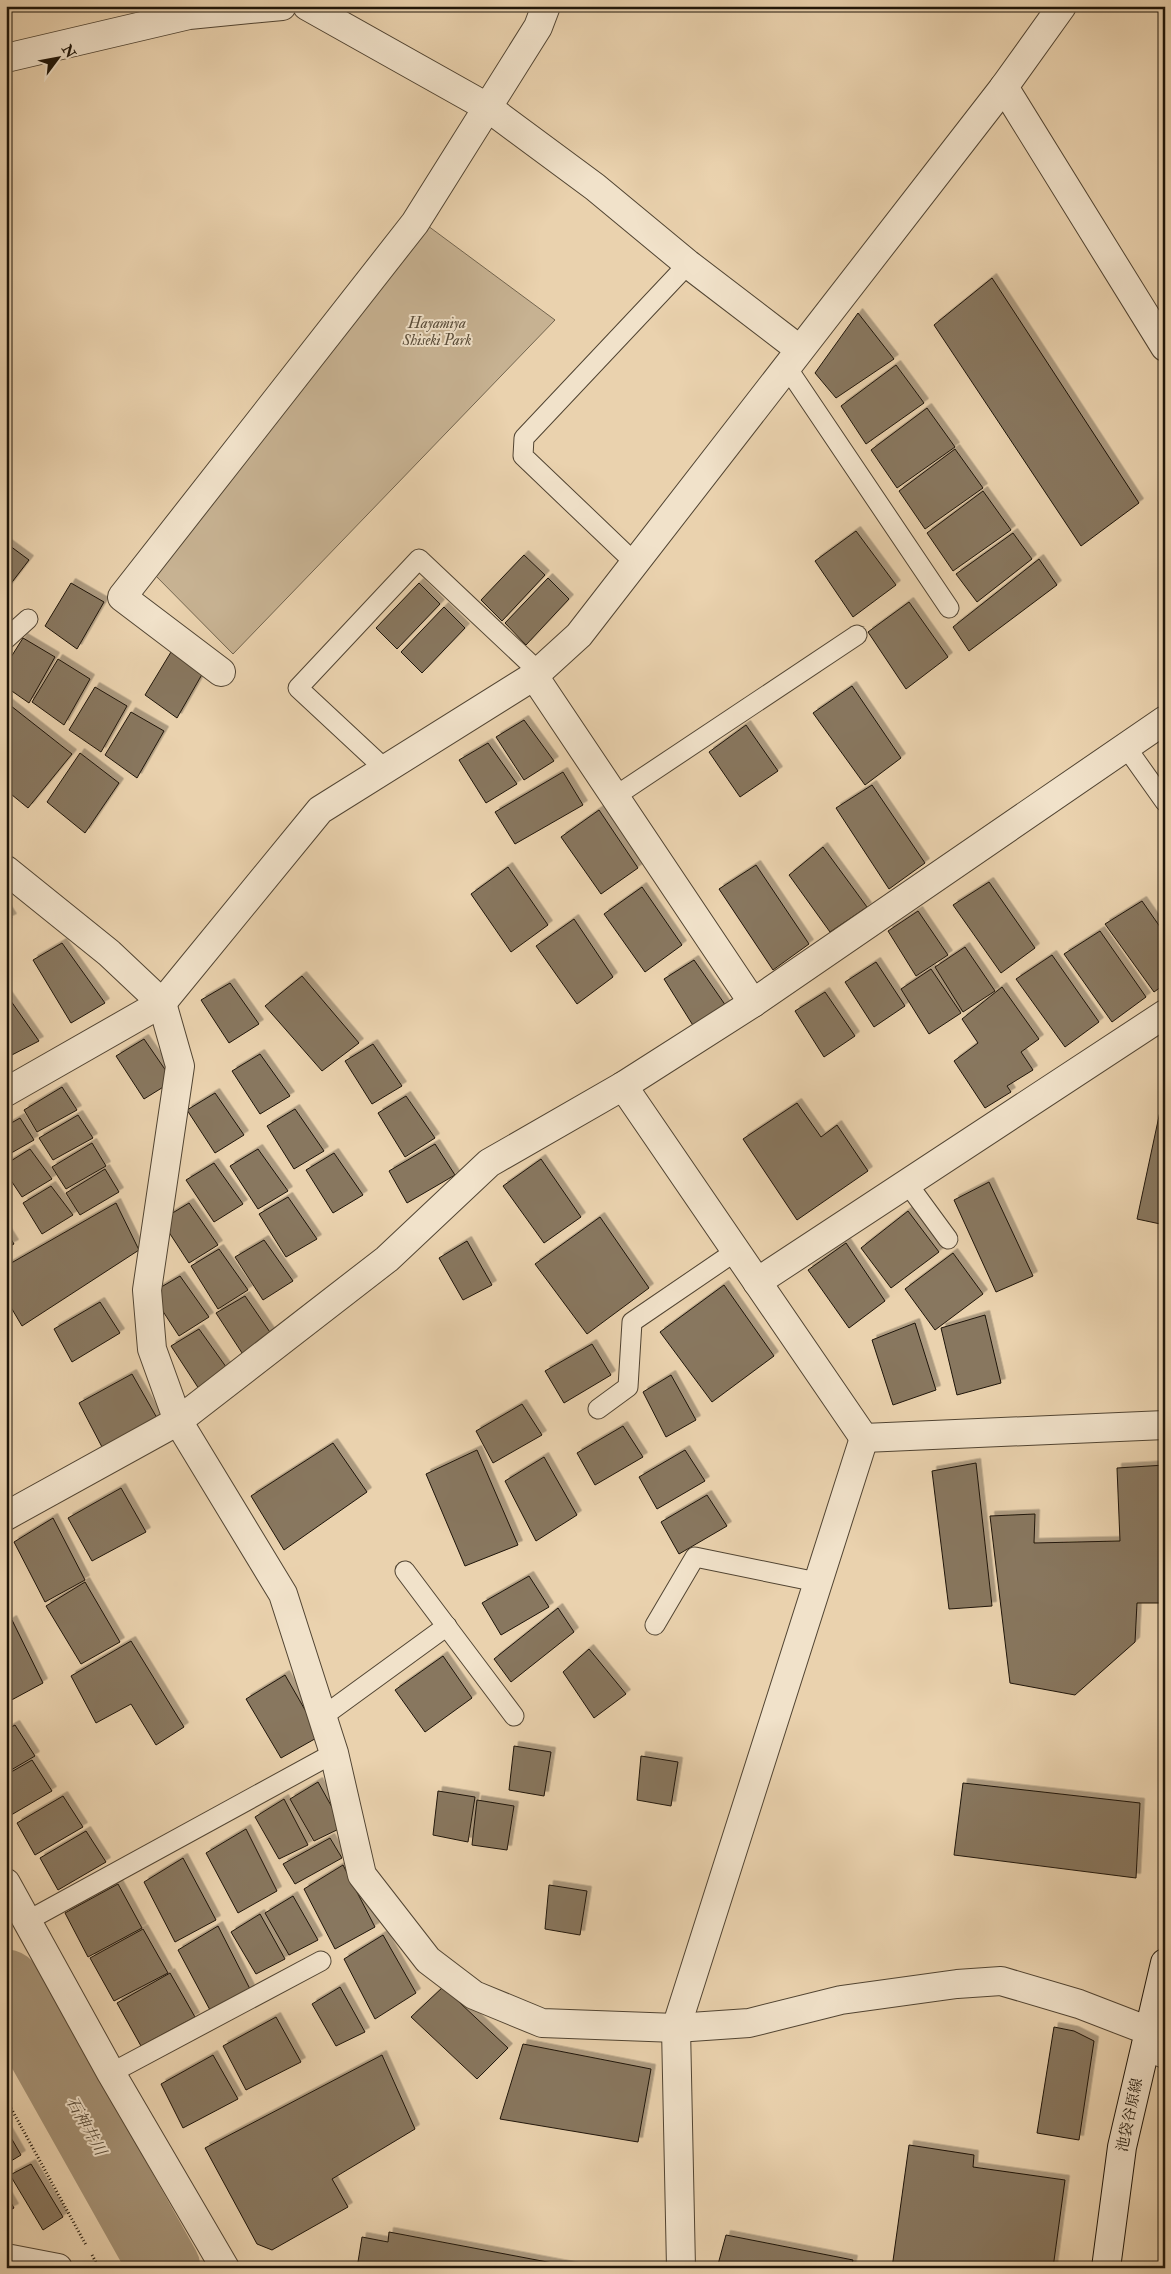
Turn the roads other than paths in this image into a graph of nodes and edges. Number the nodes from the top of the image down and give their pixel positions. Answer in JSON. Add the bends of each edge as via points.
{"nodes":[{"id":1,"x":282,"y":6,"type":"edge"},
{"id":2,"x":307,"y":6,"type":"edge"},
{"id":3,"x":546,"y":6,"type":"edge"},
{"id":4,"x":1062,"y":6,"type":"edge"},
{"id":5,"x":6,"y":58,"type":"edge"},
{"id":6,"x":1004,"y":88,"type":"junction"},
{"id":7,"x":487,"y":107,"type":"junction"},
{"id":8,"x":688,"y":264,"type":"junction"},
{"id":9,"x":1165,"y":348,"type":"edge"},
{"id":10,"x":793,"y":358,"type":"junction"},
{"id":11,"x":635,"y":562,"type":"junction"},
{"id":12,"x":949,"y":608,"type":"dead end"},
{"id":13,"x":28,"y":619,"type":"dead end"},
{"id":14,"x":857,"y":635,"type":"dead end"},
{"id":15,"x":6,"y":639,"type":"edge"},
{"id":16,"x":222,"y":672,"type":"dead end"},
{"id":17,"x":537,"y":674,"type":"junction"},
{"id":18,"x":1165,"y":720,"type":"edge"},
{"id":19,"x":1126,"y":747,"type":"junction"},
{"id":20,"x":385,"y":769,"type":"junction"},
{"id":21,"x":614,"y":796,"type":"junction"},
{"id":22,"x":1165,"y":802,"type":"edge"},
{"id":23,"x":6,"y":870,"type":"edge"},
{"id":24,"x":162,"y":1003,"type":"junction"},
{"id":25,"x":753,"y":1003,"type":"junction"},
{"id":26,"x":1165,"y":1014,"type":"edge"},
{"id":27,"x":623,"y":1086,"type":"junction"},
{"id":28,"x":6,"y":1092,"type":"edge"},
{"id":29,"x":908,"y":1183,"type":"junction"},
{"id":30,"x":948,"y":1239,"type":"dead end"},
{"id":31,"x":736,"y":1251,"type":"junction"},
{"id":32,"x":757,"y":1282,"type":"junction"},
{"id":33,"x":598,"y":1409,"type":"dead end"},
{"id":34,"x":178,"y":1421,"type":"junction"},
{"id":35,"x":1165,"y":1425,"type":"edge"},
{"id":36,"x":864,"y":1438,"type":"junction"},
{"id":37,"x":6,"y":1516,"type":"edge"},
{"id":38,"x":405,"y":1570,"type":"dead end"},
{"id":39,"x":817,"y":1582,"type":"junction"},
{"id":40,"x":655,"y":1625,"type":"dead end"},
{"id":41,"x":447,"y":1626,"type":"junction"},
{"id":42,"x":514,"y":1716,"type":"dead end"},
{"id":43,"x":322,"y":1717,"type":"junction"},
{"id":44,"x":334,"y":1753,"type":"junction"},
{"id":45,"x":6,"y":1883,"type":"edge"},
{"id":46,"x":27,"y":1921,"type":"junction"},
{"id":47,"x":321,"y":1961,"type":"dead end"},
{"id":48,"x":1165,"y":1963,"type":"edge"},
{"id":49,"x":676,"y":2028,"type":"junction"},
{"id":50,"x":1153,"y":2044,"type":"edge"},
{"id":51,"x":111,"y":2073,"type":"junction"},
{"id":52,"x":6,"y":2258,"type":"edge"},
{"id":53,"x":58,"y":2268,"type":"edge"},
{"id":54,"x":225,"y":2268,"type":"edge"},
{"id":55,"x":681,"y":2268,"type":"edge"},
{"id":56,"x":1106,"y":2268,"type":"edge"}],
"edges":[{"from":1,"to":5,"type":"street","via":[[189,15]]},
{"from":2,"to":7,"type":"street"},
{"from":3,"to":7,"type":"street","via":[[538,27]]},
{"from":4,"to":6,"type":"street"},
{"from":6,"to":9,"type":"street"},
{"from":6,"to":10,"type":"street"},
{"from":7,"to":8,"type":"street","via":[[595,187]]},
{"from":7,"to":16,"type":"street","via":[[415,223],[122,597]]},
{"from":8,"to":10,"type":"street"},
{"from":8,"to":11,"type":"lane","via":[[524,438],[523,456]]},
{"from":10,"to":11,"type":"street"},
{"from":10,"to":12,"type":"lane"},
{"from":11,"to":17,"type":"street","via":[[579,635]]},
{"from":13,"to":15,"type":"lane"},
{"from":14,"to":21,"type":"lane"},
{"from":17,"to":20,"type":"street"},
{"from":17,"to":20,"type":"lane","via":[[419,559],[298,688]]},
{"from":17,"to":21,"type":"street"},
{"from":18,"to":19,"type":"street"},
{"from":19,"to":22,"type":"lane"},
{"from":19,"to":25,"type":"street"},
{"from":20,"to":24,"type":"street","via":[[320,810]]},
{"from":21,"to":25,"type":"street"},
{"from":23,"to":24,"type":"street","via":[[109,953]]},
{"from":24,"to":28,"type":"street"},
{"from":24,"to":34,"type":"street","via":[[180,1066],[146,1290],[152,1349]]},
{"from":25,"to":27,"type":"street"},
{"from":26,"to":29,"type":"street"},
{"from":27,"to":31,"type":"street"},
{"from":27,"to":34,"type":"street","via":[[490,1163],[387,1259]]},
{"from":29,"to":30,"type":"lane"},
{"from":29,"to":32,"type":"street"},
{"from":31,"to":32,"type":"street"},
{"from":31,"to":33,"type":"lane","via":[[632,1322],[628,1388]]},
{"from":32,"to":36,"type":"street"},
{"from":34,"to":37,"type":"street"},
{"from":34,"to":43,"type":"street","via":[[283,1594]]},
{"from":35,"to":36,"type":"street"},
{"from":36,"to":39,"type":"street"},
{"from":38,"to":41,"type":"lane"},
{"from":39,"to":40,"type":"lane","via":[[695,1557]]},
{"from":39,"to":49,"type":"street"},
{"from":41,"to":42,"type":"lane"},
{"from":41,"to":43,"type":"lane"},
{"from":43,"to":44,"type":"street"},
{"from":44,"to":46,"type":"lane"},
{"from":44,"to":49,"type":"street","via":[[362,1874],[428,1960],[474,1995],[542,2023]]},
{"from":45,"to":46,"type":"street"},
{"from":46,"to":51,"type":"street"},
{"from":47,"to":51,"type":"lane"},
{"from":48,"to":50,"type":"street","name":"池袋谷原線"},
{"from":49,"to":50,"type":"street","via":[[749,2023],[842,2000],[958,1984],[1001,1982],[1079,2004]]},
{"from":49,"to":55,"type":"street"},
{"from":50,"to":56,"type":"street","name":"池袋谷原線","via":[[1122,2147]]},
{"from":51,"to":54,"type":"street"},
{"from":52,"to":53,"type":"street"}]}
